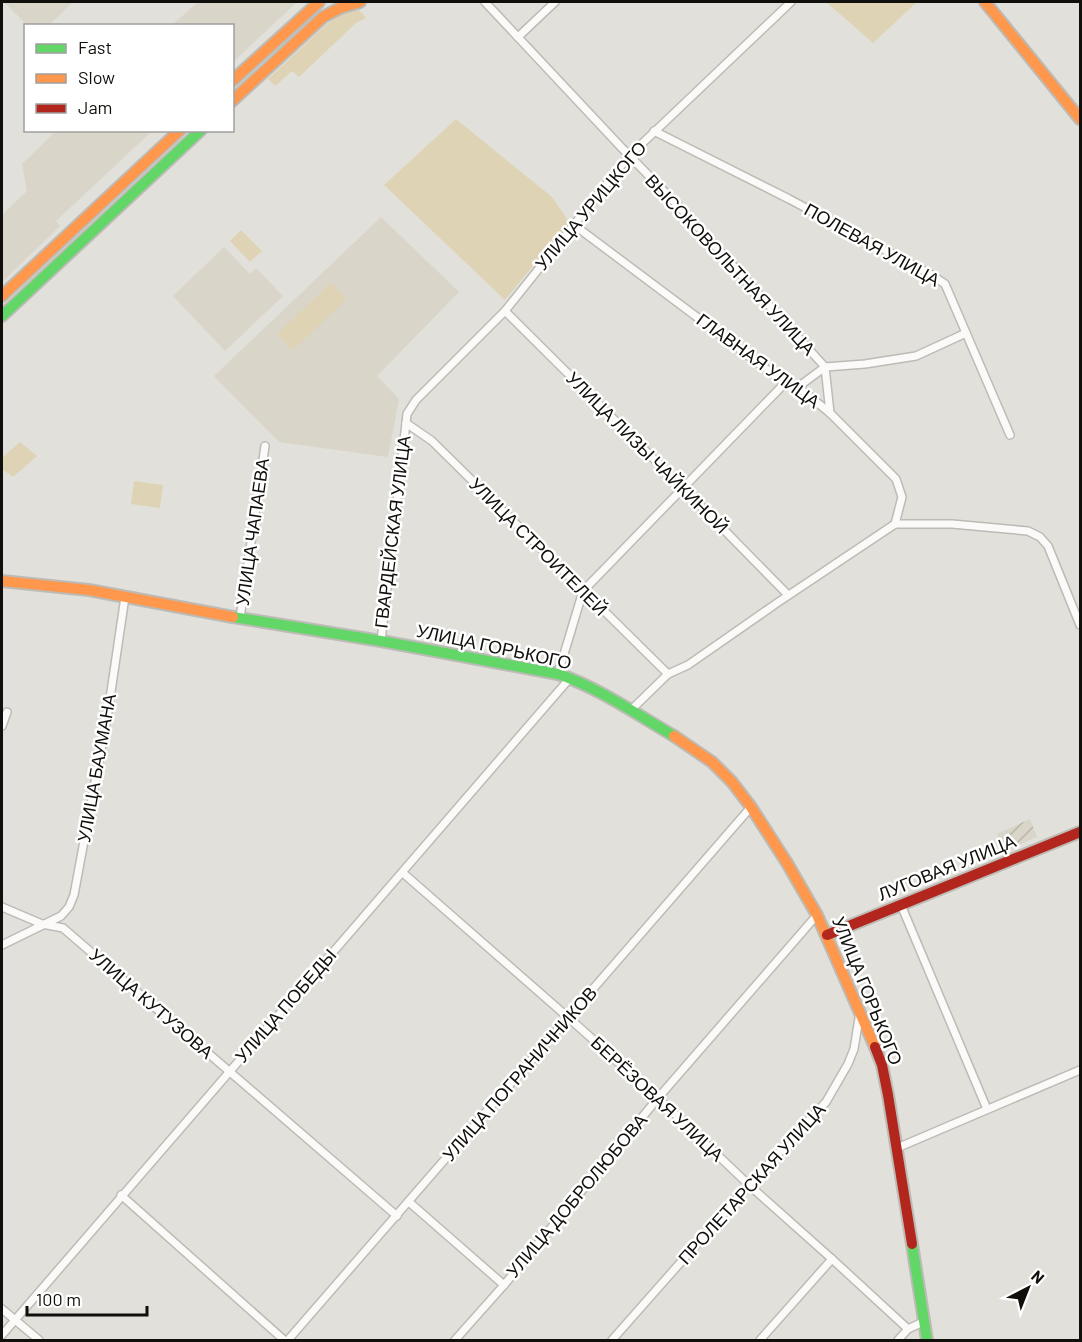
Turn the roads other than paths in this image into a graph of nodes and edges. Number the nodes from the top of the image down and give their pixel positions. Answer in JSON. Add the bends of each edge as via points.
{"nodes":[{"id":1,"x":319,"y":2,"type":"edge"},
{"id":2,"x":360,"y":2,"type":"edge"},
{"id":3,"x":485,"y":2,"type":"edge"},
{"id":4,"x":555,"y":2,"type":"edge"},
{"id":5,"x":791,"y":2,"type":"edge"},
{"id":6,"x":985,"y":2,"type":"edge"},
{"id":7,"x":518,"y":37,"type":"junction"},
{"id":8,"x":234,"y":79,"type":"edge"},
{"id":9,"x":234,"y":99,"type":"edge"},
{"id":10,"x":1080,"y":119,"type":"edge"},
{"id":11,"x":654,"y":131,"type":"junction"},
{"id":12,"x":178,"y":132,"type":"edge"},
{"id":13,"x":199,"y":132,"type":"edge"},
{"id":14,"x":629,"y":156,"type":"junction"},
{"id":15,"x":574,"y":225,"type":"junction"},
{"id":16,"x":2,"y":296,"type":"edge"},
{"id":17,"x":505,"y":311,"type":"junction"},
{"id":18,"x":2,"y":316,"type":"edge"},
{"id":19,"x":966,"y":333,"type":"junction"},
{"id":20,"x":825,"y":367,"type":"junction"},
{"id":21,"x":785,"y":383,"type":"junction"},
{"id":22,"x":798,"y":387,"type":"junction"},
{"id":23,"x":830,"y":413,"type":"junction"},
{"id":24,"x":406,"y":423,"type":"junction"},
{"id":25,"x":1010,"y":435,"type":"dead end"},
{"id":26,"x":265,"y":446,"type":"dead end"},
{"id":27,"x":683,"y":488,"type":"junction"},
{"id":28,"x":895,"y":524,"type":"junction"},
{"id":29,"x":2,"y":581,"type":"edge"},
{"id":30,"x":583,"y":591,"type":"junction"},
{"id":31,"x":788,"y":595,"type":"junction"},
{"id":32,"x":125,"y":597,"type":"junction"},
{"id":33,"x":240,"y":618,"type":"junction"},
{"id":34,"x":1080,"y":626,"type":"edge"},
{"id":35,"x":381,"y":641,"type":"junction"},
{"id":36,"x":558,"y":674,"type":"junction"},
{"id":37,"x":668,"y":674,"type":"junction"},
{"id":38,"x":570,"y":678,"type":"junction"},
{"id":39,"x":630,"y":711,"type":"junction"},
{"id":40,"x":7,"y":712,"type":"dead end"},
{"id":41,"x":2,"y":726,"type":"edge"},
{"id":42,"x":751,"y":807,"type":"junction"},
{"id":43,"x":1080,"y":832,"type":"edge"},
{"id":44,"x":403,"y":873,"type":"junction"},
{"id":45,"x":901,"y":905,"type":"junction"},
{"id":46,"x":2,"y":908,"type":"edge"},
{"id":47,"x":817,"y":915,"type":"junction"},
{"id":48,"x":42,"y":924,"type":"junction"},
{"id":49,"x":827,"y":935,"type":"junction"},
{"id":50,"x":2,"y":945,"type":"edge"},
{"id":51,"x":860,"y":1009,"type":"junction"},
{"id":52,"x":569,"y":1018,"type":"junction"},
{"id":53,"x":1080,"y":1070,"type":"edge"},
{"id":54,"x":229,"y":1071,"type":"junction"},
{"id":55,"x":658,"y":1098,"type":"junction"},
{"id":56,"x":987,"y":1109,"type":"junction"},
{"id":57,"x":897,"y":1148,"type":"junction"},
{"id":58,"x":749,"y":1185,"type":"junction"},
{"id":59,"x":121,"y":1195,"type":"junction"},
{"id":60,"x":409,"y":1202,"type":"junction"},
{"id":61,"x":397,"y":1216,"type":"junction"},
{"id":62,"x":832,"y":1258,"type":"junction"},
{"id":63,"x":504,"y":1285,"type":"junction"},
{"id":64,"x":2,"y":1309,"type":"edge"},
{"id":65,"x":15,"y":1320,"type":"junction"},
{"id":66,"x":923,"y":1322,"type":"junction"},
{"id":67,"x":908,"y":1329,"type":"junction"},
{"id":68,"x":2,"y":1335,"type":"edge"},
{"id":69,"x":39,"y":1341,"type":"edge"},
{"id":70,"x":284,"y":1341,"type":"edge"},
{"id":71,"x":288,"y":1341,"type":"edge"},
{"id":72,"x":455,"y":1341,"type":"edge"},
{"id":73,"x":612,"y":1341,"type":"edge"},
{"id":74,"x":760,"y":1341,"type":"edge"},
{"id":75,"x":898,"y":1341,"type":"edge"},
{"id":76,"x":927,"y":1341,"type":"edge"}],
"edges":[{"from":1,"to":8,"type":"main road"},
{"from":2,"to":9,"type":"main road","via":[[323,17]]},
{"from":3,"to":7,"type":"street"},
{"from":4,"to":7,"type":"street"},
{"from":5,"to":11,"type":"street","name":"УЛИЦА УРИЦКОГО"},
{"from":6,"to":10,"type":"main road"},
{"from":7,"to":14,"type":"street"},
{"from":11,"to":14,"type":"street","name":"УЛИЦА УРИЦКОГО"},
{"from":11,"to":19,"type":"street","name":"ПОЛЕВАЯ УЛИЦА","via":[[930,274],[945,284]]},
{"from":12,"to":16,"type":"main road"},
{"from":13,"to":18,"type":"main road"},
{"from":14,"to":15,"type":"street","name":"УЛИЦА УРИЦКОГО"},
{"from":14,"to":20,"type":"street","name":"ВЫСОКОВОЛЬТНАЯ УЛИЦА"},
{"from":15,"to":17,"type":"street","name":"УЛИЦА УРИЦКОГО"},
{"from":15,"to":21,"type":"street","name":"ГЛАВНАЯ УЛИЦА"},
{"from":17,"to":24,"type":"street","name":"УЛИЦА УРИЦКОГО","via":[[416,400]]},
{"from":17,"to":27,"type":"street","name":"УЛИЦА ЛИЗЫ ЧАЙКИНОЙ"},
{"from":19,"to":20,"type":"street","via":[[916,356]]},
{"from":19,"to":25,"type":"street","name":"ПОЛЕВАЯ УЛИЦА"},
{"from":20,"to":22,"type":"street"},
{"from":20,"to":23,"type":"street","name":"ВЫСОКОВОЛЬТНАЯ УЛИЦА"},
{"from":21,"to":22,"type":"street","name":"ГЛАВНАЯ УЛИЦА"},
{"from":21,"to":27,"type":"street"},
{"from":22,"to":23,"type":"street","name":"ГЛАВНАЯ УЛИЦА"},
{"from":23,"to":28,"type":"street","name":"ГЛАВНАЯ УЛИЦА","via":[[897,479],[902,497]]},
{"from":24,"to":30,"type":"street","name":"УЛИЦА СТРОИТЕЛЕЙ","via":[[432,441]]},
{"from":24,"to":35,"type":"street","name":"ГВАРДЕЙСКАЯ УЛИЦА"},
{"from":26,"to":33,"type":"street","name":"УЛИЦА ЧАПАЕВА"},
{"from":27,"to":30,"type":"street"},
{"from":27,"to":31,"type":"street","name":"УЛИЦА ЛИЗЫ ЧАЙКИНОЙ"},
{"from":28,"to":31,"type":"street"},
{"from":28,"to":34,"type":"street","via":[[952,524],[1028,531],[1040,537],[1048,546]]},
{"from":29,"to":32,"type":"main road","name":"УЛИЦА ГОРЬКОГО"},
{"from":30,"to":36,"type":"street"},
{"from":30,"to":37,"type":"street","name":"УЛИЦА СТРОИТЕЛЕЙ"},
{"from":31,"to":37,"type":"street","via":[[688,665]]},
{"from":32,"to":33,"type":"main road","name":"УЛИЦА ГОРЬКОГО"},
{"from":32,"to":48,"type":"street","name":"УЛИЦА БАУМАНА","via":[[74,895],[61,916]]},
{"from":33,"to":35,"type":"main road","name":"УЛИЦА ГОРЬКОГО"},
{"from":35,"to":36,"type":"main road","name":"УЛИЦА ГОРЬКОГО"},
{"from":36,"to":38,"type":"main road","name":"УЛИЦА ГОРЬКОГО"},
{"from":37,"to":39,"type":"street"},
{"from":38,"to":39,"type":"main road","name":"УЛИЦА ГОРЬКОГО"},
{"from":38,"to":44,"type":"street","name":"УЛИЦА ПОБЕДЫ"},
{"from":39,"to":42,"type":"main road","name":"УЛИЦА ГОРЬКОГО","via":[[712,762]]},
{"from":40,"to":41,"type":"street"},
{"from":42,"to":47,"type":"main road","name":"УЛИЦА ГОРЬКОГО"},
{"from":42,"to":52,"type":"street","name":"УЛИЦА ПОГРАНИЧНИКОВ"},
{"from":43,"to":45,"type":"main road","name":"ЛУГОВАЯ УЛИЦА"},
{"from":44,"to":52,"type":"street","name":"БЕРЁЗОВАЯ УЛИЦА"},
{"from":44,"to":54,"type":"street","name":"УЛИЦА ПОБЕДЫ"},
{"from":45,"to":49,"type":"main road","name":"ЛУГОВАЯ УЛИЦА"},
{"from":45,"to":56,"type":"street"},
{"from":46,"to":48,"type":"street","name":"УЛИЦА КУТУЗОВА"},
{"from":47,"to":49,"type":"main road","name":"УЛИЦА ГОРЬКОГО"},
{"from":47,"to":55,"type":"street","name":"УЛИЦА ДОБРОЛЮБОВА"},
{"from":48,"to":50,"type":"street","name":"УЛИЦА БАУМАНА"},
{"from":48,"to":54,"type":"street","name":"УЛИЦА КУТУЗОВА","via":[[63,928]]},
{"from":49,"to":51,"type":"main road","name":"УЛИЦА ГОРЬКОГО"},
{"from":51,"to":57,"type":"main road","name":"УЛИЦА ГОРЬКОГО","via":[[882,1065]]},
{"from":51,"to":58,"type":"street","name":"ПРОЛЕТАРСКАЯ УЛИЦА","via":[[854,1049],[826,1102]]},
{"from":52,"to":55,"type":"street","name":"БЕРЁЗОВАЯ УЛИЦА"},
{"from":52,"to":60,"type":"street","name":"УЛИЦА ПОГРАНИЧНИКОВ"},
{"from":53,"to":56,"type":"street"},
{"from":54,"to":59,"type":"street","name":"УЛИЦА ПОБЕДЫ"},
{"from":54,"to":61,"type":"street","name":"УЛИЦА КУТУЗОВА"},
{"from":55,"to":58,"type":"street","name":"БЕРЁЗОВАЯ УЛИЦА"},
{"from":55,"to":63,"type":"street","name":"УЛИЦА ДОБРОЛЮБОВА"},
{"from":56,"to":57,"type":"street"},
{"from":57,"to":66,"type":"main road","name":"УЛИЦА ГОРЬКОГО"},
{"from":58,"to":62,"type":"street","name":"БЕРЁЗОВАЯ УЛИЦА"},
{"from":58,"to":73,"type":"street","name":"ПРОЛЕТАРСКАЯ УЛИЦА"},
{"from":59,"to":65,"type":"street","name":"УЛИЦА ПОБЕДЫ"},
{"from":59,"to":70,"type":"street"},
{"from":60,"to":61,"type":"street","name":"УЛИЦА ПОГРАНИЧНИКОВ"},
{"from":60,"to":63,"type":"street"},
{"from":61,"to":71,"type":"street","name":"УЛИЦА ПОГРАНИЧНИКОВ"},
{"from":62,"to":67,"type":"street","name":"БЕРЁЗОВАЯ УЛИЦА"},
{"from":62,"to":74,"type":"street"},
{"from":63,"to":72,"type":"street","name":"УЛИЦА ДОБРОЛЮБОВА"},
{"from":64,"to":65,"type":"street"},
{"from":65,"to":68,"type":"street","name":"УЛИЦА ПОБЕДЫ"},
{"from":65,"to":69,"type":"street"},
{"from":66,"to":67,"type":"street"},
{"from":66,"to":76,"type":"main road","name":"УЛИЦА ГОРЬКОГО"},
{"from":67,"to":75,"type":"street"}]}
